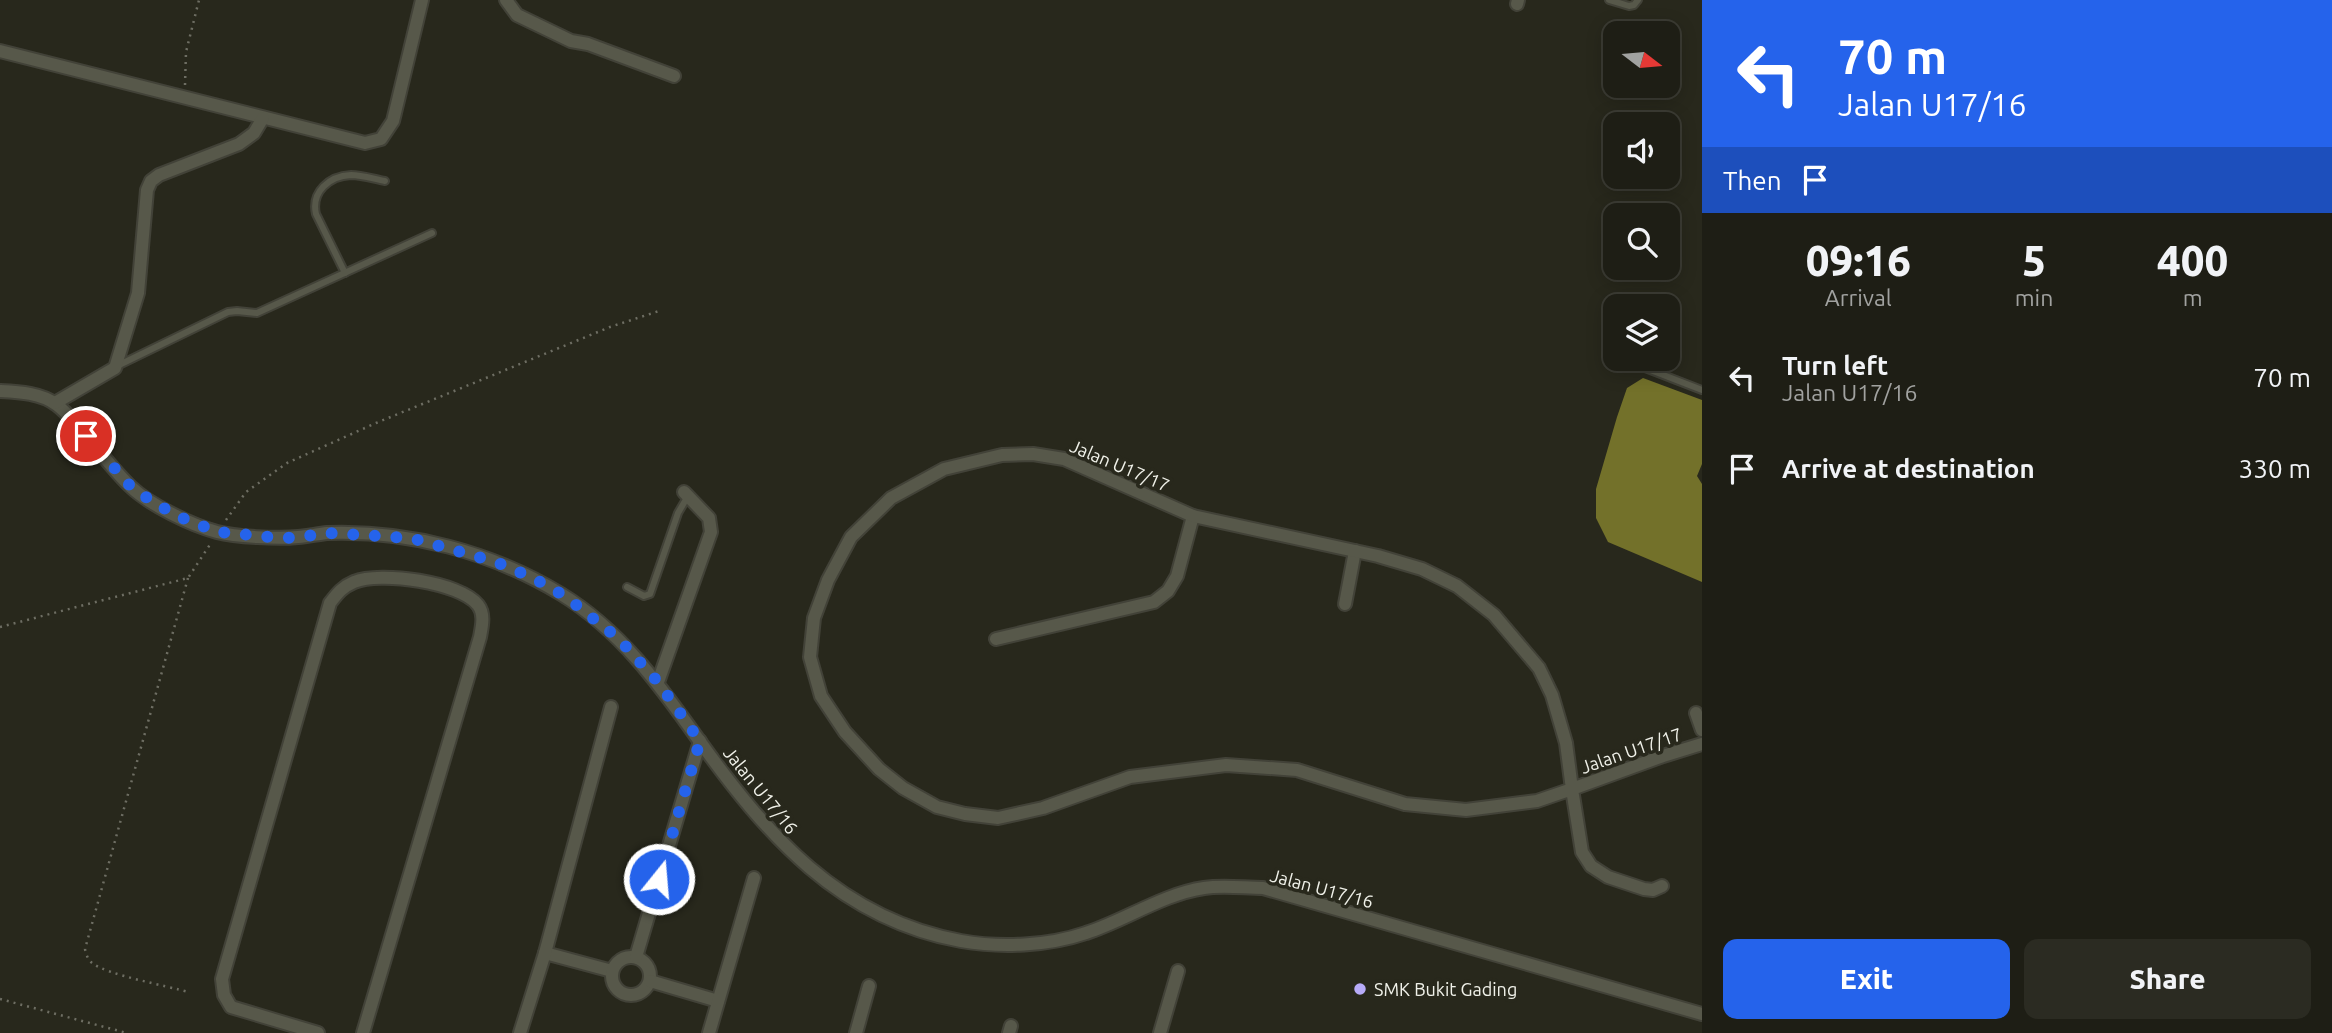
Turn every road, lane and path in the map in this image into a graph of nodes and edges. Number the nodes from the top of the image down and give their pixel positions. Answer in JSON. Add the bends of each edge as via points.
{"nodes":[{"id":1,"x":199,"y":0,"type":"edge"},
{"id":2,"x":422,"y":0,"type":"edge"},
{"id":3,"x":506,"y":0,"type":"edge"},
{"id":4,"x":1609,"y":0,"type":"edge"},
{"id":5,"x":1638,"y":0,"type":"edge"},
{"id":6,"x":0,"y":51,"type":"edge"},
{"id":7,"x":674,"y":76,"type":"dead end"},
{"id":8,"x":185,"y":99,"type":"junction"},
{"id":9,"x":263,"y":118,"type":"junction"},
{"id":10,"x":385,"y":181,"type":"dead end"},
{"id":11,"x":432,"y":233,"type":"dead end"},
{"id":12,"x":345,"y":273,"type":"junction"},
{"id":13,"x":659,"y":311,"type":"dead end"},
{"id":14,"x":115,"y":368,"type":"junction"},
{"id":15,"x":1653,"y":371,"type":"edge"},
{"id":16,"x":1702,"y":390,"type":"edge"},
{"id":17,"x":0,"y":391,"type":"edge"},
{"id":18,"x":55,"y":403,"type":"junction"},
{"id":19,"x":686,"y":494,"type":"joint"},
{"id":20,"x":1193,"y":516,"type":"junction"},
{"id":21,"x":218,"y":532,"type":"junction"},
{"id":22,"x":1355,"y":551,"type":"junction"},
{"id":23,"x":188,"y":578,"type":"junction"},
{"id":24,"x":627,"y":587,"type":"dead end"},
{"id":25,"x":1345,"y":604,"type":"dead end"},
{"id":26,"x":0,"y":628,"type":"edge"},
{"id":27,"x":996,"y":639,"type":"dead end"},
{"id":28,"x":658,"y":682,"type":"junction"},
{"id":29,"x":611,"y":706,"type":"dead end"},
{"id":30,"x":1696,"y":713,"type":"dead end"},
{"id":31,"x":1702,"y":730,"type":"edge"},
{"id":32,"x":700,"y":741,"type":"junction"},
{"id":33,"x":1702,"y":744,"type":"edge"},
{"id":34,"x":1572,"y":789,"type":"junction"},
{"id":35,"x":754,"y":878,"type":"dead end"},
{"id":36,"x":1662,"y":886,"type":"dead end"},
{"id":37,"x":545,"y":953,"type":"junction"},
{"id":38,"x":636,"y":957,"type":"junction"},
{"id":39,"x":612,"y":971,"type":"junction"},
{"id":40,"x":1178,"y":971,"type":"dead end"},
{"id":41,"x":650,"y":981,"type":"junction"},
{"id":42,"x":869,"y":986,"type":"dead end"},
{"id":43,"x":188,"y":992,"type":"dead end"},
{"id":44,"x":0,"y":999,"type":"edge"},
{"id":45,"x":718,"y":1001,"type":"junction"},
{"id":46,"x":1702,"y":1014,"type":"edge"},
{"id":47,"x":127,"y":1033,"type":"edge"},
{"id":48,"x":318,"y":1033,"type":"edge"},
{"id":49,"x":363,"y":1033,"type":"edge"},
{"id":50,"x":520,"y":1033,"type":"edge"},
{"id":51,"x":709,"y":1033,"type":"edge"},
{"id":52,"x":856,"y":1033,"type":"edge"},
{"id":53,"x":1160,"y":1033,"type":"edge"}],
"edges":[{"from":1,"to":8,"type":"path","via":[[186,52]]},
{"from":2,"to":9,"type":"street","via":[[393,121],[381,139],[365,143]]},
{"from":3,"to":7,"type":"street","via":[[517,15],[572,41]]},
{"from":4,"to":5,"type":"lane","via":[[1629,6]]},
{"from":6,"to":8,"type":"street"},
{"from":8,"to":9,"type":"street"},
{"from":9,"to":14,"type":"street","via":[[254,133],[239,144],[151,181],[138,293]]},
{"from":10,"to":12,"type":"lane","via":[[341,177],[316,195],[316,214]]},
{"from":11,"to":12,"type":"lane"},
{"from":12,"to":14,"type":"lane","via":[[257,313],[228,312]]},
{"from":13,"to":21,"type":"path","via":[[610,327],[287,463],[246,492]]},
{"from":14,"to":18,"type":"street"},
{"from":15,"to":16,"type":"lane"},
{"from":17,"to":18,"type":"street","via":[[32,394]]},
{"from":18,"to":21,"type":"street","name":"Jalan U17/16","via":[[133,489],[175,515]]},
{"from":19,"to":24,"type":"lane","via":[[650,594],[644,596]]},
{"from":19,"to":28,"type":"street","via":[[709,518],[711,532]]},
{"from":20,"to":22,"type":"street","name":"Jalan U17/17"},
{"from":20,"to":27,"type":"street","via":[[1177,576],[1154,602]]},
{"from":20,"to":34,"type":"street","name":"Jalan U17/17","via":[[1064,459],[1002,455],[944,469],[891,498],[851,537],[814,618],[810,657],[821,696],[845,732],[879,769],[937,807],[965,814],[998,818],[1043,808],[1130,777],[1226,765],[1297,770],[1405,804],[1466,810],[1537,801]]},
{"from":21,"to":23,"type":"path"},
{"from":21,"to":28,"type":"street","name":"Jalan U17/16","via":[[295,538],[326,533],[411,538],[496,562],[565,596],[619,639]]},
{"from":22,"to":25,"type":"street"},
{"from":22,"to":34,"type":"street","name":"Jalan U17/17","via":[[1422,569],[1457,586],[1522,645],[1552,695],[1566,743]]},
{"from":23,"to":26,"type":"path"},
{"from":23,"to":43,"type":"path","via":[[85,949],[92,964]]},
{"from":28,"to":32,"type":"street","name":"Jalan U17/16"},
{"from":29,"to":37,"type":"street"},
{"from":30,"to":31,"type":"street"},
{"from":32,"to":38,"type":"street"},
{"from":32,"to":46,"type":"street","name":"Jalan U17/16","via":[[755,814],[820,877],[860,904],[908,926],[961,941],[1014,945],[1050,941],[1086,933],[1146,906],[1204,888],[1263,888]]},
{"from":33,"to":34,"type":"street","name":"Jalan U17/17"},
{"from":34,"to":36,"type":"street","via":[[1582,852],[1591,866],[1608,877],[1644,888]]},
{"from":35,"to":45,"type":"street"},
{"from":37,"to":39,"type":"street"},
{"from":37,"to":50,"type":"street"},
{"from":38,"to":39,"type":"street","via":[[624,958]]},
{"from":38,"to":41,"type":"street","via":[[646,964]]},
{"from":39,"to":41,"type":"street","via":[[613,985],[623,994],[636,995]]},
{"from":40,"to":53,"type":"street"},
{"from":41,"to":45,"type":"street"},
{"from":42,"to":52,"type":"street"},
{"from":44,"to":47,"type":"path"},
{"from":45,"to":51,"type":"street"},
{"from":48,"to":49,"type":"street","via":[[231,1007],[222,979],[330,603],[355,581],[417,580],[465,595],[479,606],[483,620]]}]}
